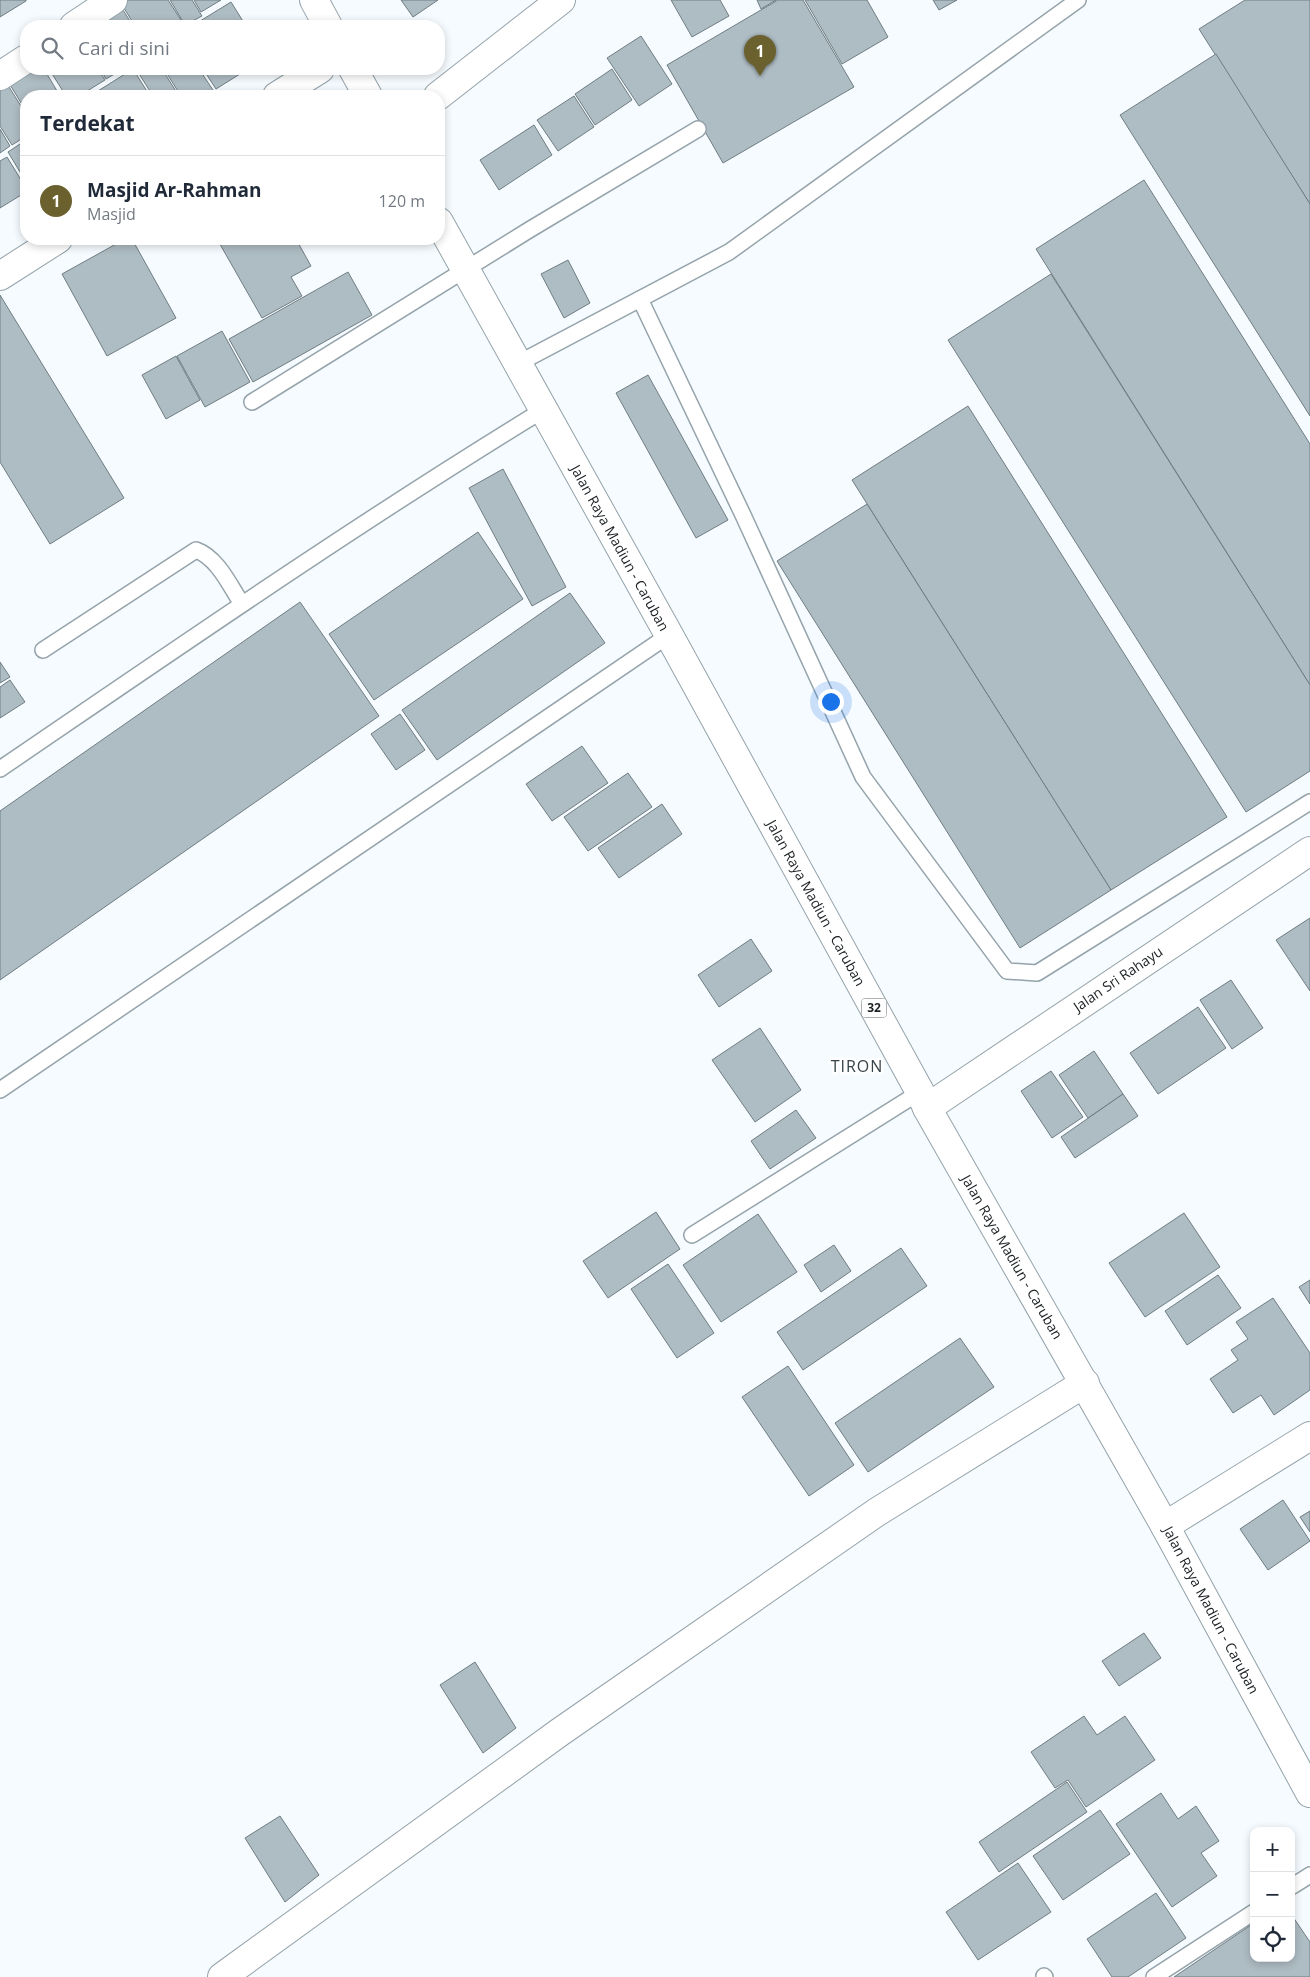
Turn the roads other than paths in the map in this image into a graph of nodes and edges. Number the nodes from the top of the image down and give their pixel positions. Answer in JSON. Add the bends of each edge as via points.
{"nodes":[{"id":1,"x":113,"y":0,"type":"edge"},
{"id":2,"x":314,"y":0,"type":"edge"},
{"id":3,"x":562,"y":0,"type":"edge"},
{"id":4,"x":1078,"y":0,"type":"edge"},
{"id":5,"x":83,"y":20,"type":"edge"},
{"id":6,"x":325,"y":20,"type":"edge"},
{"id":7,"x":20,"y":63,"type":"edge"},
{"id":8,"x":311,"y":75,"type":"edge"},
{"id":9,"x":356,"y":75,"type":"edge"},
{"id":10,"x":0,"y":76,"type":"edge"},
{"id":11,"x":287,"y":90,"type":"edge"},
{"id":12,"x":364,"y":90,"type":"edge"},
{"id":13,"x":445,"y":91,"type":"edge"},
{"id":14,"x":698,"y":129,"type":"dead end"},
{"id":15,"x":445,"y":233,"type":"edge"},
{"id":16,"x":49,"y":245,"type":"edge"},
{"id":17,"x":466,"y":270,"type":"junction"},
{"id":18,"x":0,"y":276,"type":"edge"},
{"id":19,"x":640,"y":299,"type":"junction"},
{"id":20,"x":517,"y":364,"type":"junction"},
{"id":21,"x":252,"y":402,"type":"dead end"},
{"id":22,"x":543,"y":410,"type":"junction"},
{"id":23,"x":242,"y":604,"type":"junction"},
{"id":24,"x":669,"y":635,"type":"junction"},
{"id":25,"x":43,"y":650,"type":"dead end"},
{"id":26,"x":0,"y":769,"type":"edge"},
{"id":27,"x":1310,"y":802,"type":"edge"},
{"id":28,"x":1310,"y":851,"type":"edge"},
{"id":29,"x":0,"y":1090,"type":"edge"},
{"id":30,"x":923,"y":1100,"type":"junction"},
{"id":31,"x":692,"y":1235,"type":"dead end"},
{"id":32,"x":1085,"y":1383,"type":"junction"},
{"id":33,"x":1310,"y":1436,"type":"edge"},
{"id":34,"x":1165,"y":1526,"type":"junction"},
{"id":35,"x":1310,"y":1793,"type":"edge"},
{"id":36,"x":1310,"y":1875,"type":"edge"},
{"id":37,"x":1295,"y":1884,"type":"edge"},
{"id":38,"x":1250,"y":1915,"type":"edge"},
{"id":39,"x":222,"y":1977,"type":"edge"},
{"id":40,"x":1154,"y":1977,"type":"edge"}],
"edges":[{"from":1,"to":5,"type":"main road"},
{"from":2,"to":6,"type":"main road"},
{"from":3,"to":13,"type":"main road"},
{"from":4,"to":19,"type":"lane","via":[[729,252]]},
{"from":7,"to":10,"type":"main road"},
{"from":8,"to":11,"type":"main road"},
{"from":9,"to":12,"type":"main road"},
{"from":14,"to":17,"type":"lane"},
{"from":15,"to":17,"type":"main road","name":"Jalan Raya Madiun - Caruban","number":"32"},
{"from":16,"to":18,"type":"main road"},
{"from":17,"to":20,"type":"main road","name":"Jalan Raya Madiun - Caruban","number":"32"},
{"from":17,"to":21,"type":"lane"},
{"from":19,"to":20,"type":"lane"},
{"from":19,"to":27,"type":"lane","via":[[863,777],[1007,971],[1037,973]]},
{"from":20,"to":22,"type":"main road","name":"Jalan Raya Madiun - Caruban","number":"32"},
{"from":22,"to":23,"type":"lane","via":[[467,456]]},
{"from":22,"to":24,"type":"main road","name":"Jalan Raya Madiun - Caruban","number":"32"},
{"from":23,"to":25,"type":"lane","via":[[212,560],[206,553],[196,550]]},
{"from":23,"to":26,"type":"lane"},
{"from":24,"to":29,"type":"lane"},
{"from":24,"to":30,"type":"main road","name":"Jalan Raya Madiun - Caruban","number":"32"},
{"from":28,"to":30,"type":"main road","name":"Jalan Sri Rahayu"},
{"from":30,"to":31,"type":"lane"},
{"from":30,"to":32,"type":"main road","name":"Jalan Raya Madiun - Caruban","number":"32"},
{"from":32,"to":34,"type":"main road","name":"Jalan Raya Madiun - Caruban","number":"32"},
{"from":32,"to":39,"type":"main road","via":[[877,1512],[560,1732]]},
{"from":33,"to":34,"type":"main road"},
{"from":34,"to":35,"type":"main road","name":"Jalan Raya Madiun - Caruban","number":"32"},
{"from":36,"to":37,"type":"lane"},
{"from":38,"to":40,"type":"lane"}]}
